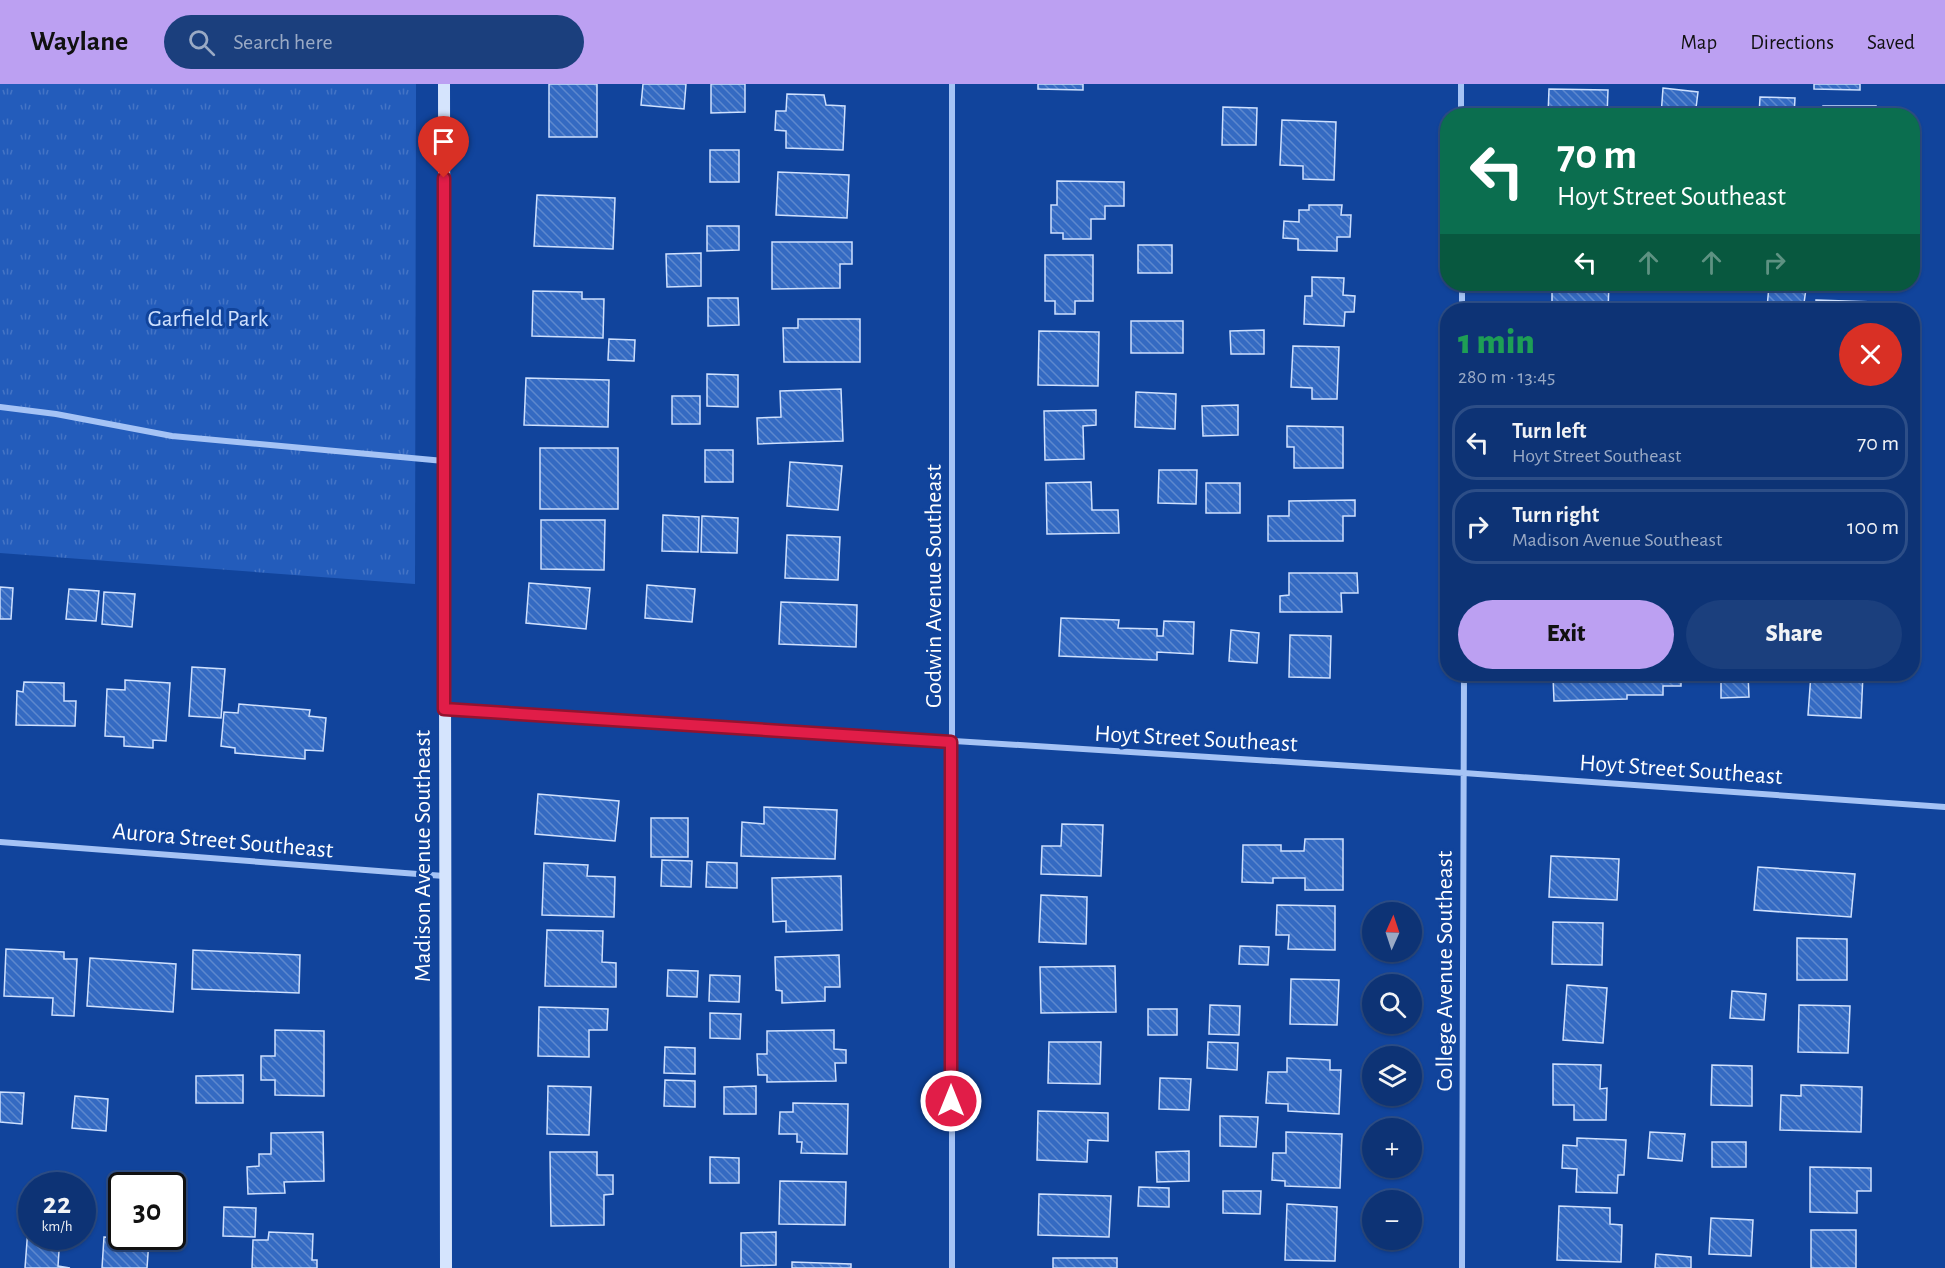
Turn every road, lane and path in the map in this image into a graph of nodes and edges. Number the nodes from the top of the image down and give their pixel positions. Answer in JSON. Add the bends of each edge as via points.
{"nodes":[{"id":1,"x":444,"y":84,"type":"edge"},
{"id":2,"x":952,"y":84,"type":"edge"},
{"id":3,"x":1461,"y":84,"type":"edge"},
{"id":4,"x":1461,"y":108,"type":"edge"},
{"id":5,"x":0,"y":407,"type":"edge"},
{"id":6,"x":444,"y":461,"type":"junction"},
{"id":7,"x":1464,"y":681,"type":"edge"},
{"id":8,"x":444,"y":709,"type":"junction"},
{"id":9,"x":951,"y":742,"type":"junction"},
{"id":10,"x":1464,"y":773,"type":"junction"},
{"id":11,"x":1945,"y":807,"type":"edge"},
{"id":12,"x":0,"y":842,"type":"edge"},
{"id":13,"x":444,"y":876,"type":"junction"},
{"id":14,"x":446,"y":1268,"type":"edge"},
{"id":15,"x":952,"y":1268,"type":"edge"},
{"id":16,"x":1462,"y":1268,"type":"edge"}],
"edges":[{"from":1,"to":6,"type":"street","name":"Madison Avenue Southeast"},
{"from":2,"to":9,"type":"street","name":"Godwin Avenue Southeast"},
{"from":3,"to":4,"type":"street"},
{"from":5,"to":6,"type":"street","via":[[172,436]]},
{"from":6,"to":8,"type":"street","name":"Madison Avenue Southeast"},
{"from":7,"to":10,"type":"street","name":"College Avenue Southeast"},
{"from":8,"to":9,"type":"street","name":"Hoyt Street Southeast"},
{"from":8,"to":13,"type":"street","name":"Madison Avenue Southeast"},
{"from":9,"to":10,"type":"street","name":"Hoyt Street Southeast"},
{"from":9,"to":15,"type":"street","name":"Godwin Avenue Southeast"},
{"from":10,"to":11,"type":"street","name":"Hoyt Street Southeast"},
{"from":10,"to":16,"type":"street","name":"College Avenue Southeast"},
{"from":12,"to":13,"type":"street","name":"Aurora Street Southeast"},
{"from":13,"to":14,"type":"street","name":"Madison Avenue Southeast"}]}
